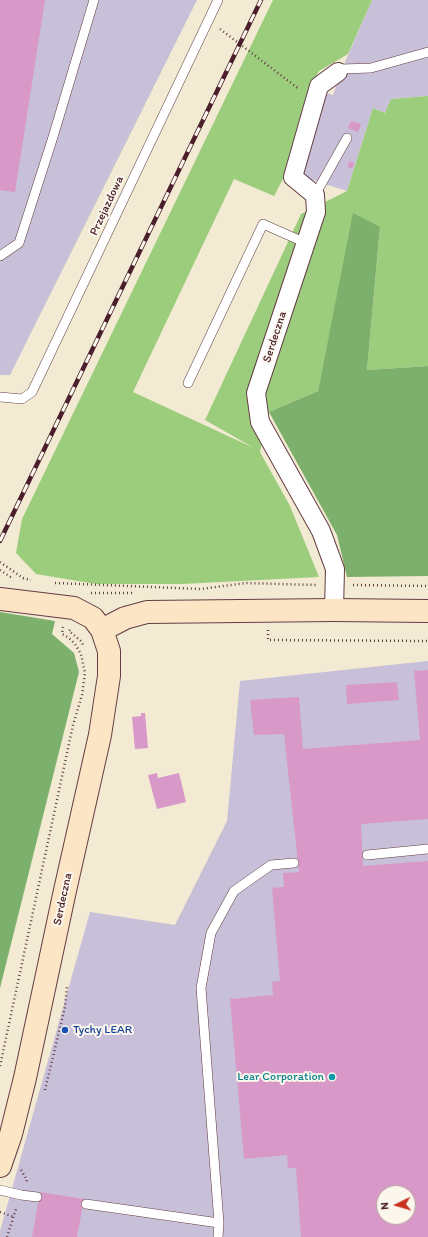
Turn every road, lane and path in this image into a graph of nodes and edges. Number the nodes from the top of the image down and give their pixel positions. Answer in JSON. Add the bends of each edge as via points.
{"nodes":[{"id":1,"x":94,"y":0,"type":"edge"},
{"id":2,"x":218,"y":0,"type":"edge"},
{"id":3,"x":208,"y":21,"type":"junction"},
{"id":4,"x":428,"y":52,"type":"edge"},
{"id":5,"x":338,"y":72,"type":"joint"},
{"id":6,"x":314,"y":102,"type":"junction"},
{"id":7,"x":347,"y":138,"type":"dead end"},
{"id":8,"x":315,"y":195,"type":"junction"},
{"id":9,"x":306,"y":243,"type":"junction"},
{"id":10,"x":0,"y":256,"type":"edge"},
{"id":11,"x":188,"y":383,"type":"dead end"},
{"id":12,"x":0,"y":397,"type":"edge"},
{"id":13,"x":0,"y":562,"type":"edge"},
{"id":14,"x":37,"y":581,"type":"dead end"},
{"id":15,"x":50,"y":582,"type":"dead end"},
{"id":16,"x":335,"y":585,"type":"junction"},
{"id":17,"x":428,"y":586,"type":"edge"},
{"id":18,"x":0,"y":599,"type":"edge"},
{"id":19,"x":66,"y":607,"type":"junction"},
{"id":20,"x":334,"y":610,"type":"junction"},
{"id":21,"x":428,"y":612,"type":"edge"},
{"id":22,"x":102,"y":630,"type":"junction"},
{"id":23,"x":428,"y":849,"type":"edge"},
{"id":24,"x":366,"y":855,"type":"dead end"},
{"id":25,"x":294,"y":863,"type":"dead end"},
{"id":26,"x":0,"y":1066,"type":"edge"},
{"id":27,"x":0,"y":1166,"type":"edge"},
{"id":28,"x":0,"y":1190,"type":"edge"},
{"id":29,"x":37,"y":1197,"type":"dead end"},
{"id":30,"x":86,"y":1204,"type":"dead end"},
{"id":31,"x":0,"y":1212,"type":"edge"},
{"id":32,"x":14,"y":1217,"type":"dead end"},
{"id":33,"x":219,"y":1223,"type":"junction"},
{"id":34,"x":218,"y":1237,"type":"edge"}],
"edges":[{"from":1,"to":10,"type":"lane","via":[[19,243]]},
{"from":2,"to":3,"type":"lane","name":"Przejazdowa"},
{"from":3,"to":6,"type":"path"},
{"from":3,"to":12,"type":"lane","name":"Przejazdowa","via":[[32,392],[22,398]]},
{"from":4,"to":5,"type":"lane","via":[[371,68],[342,69]]},
{"from":5,"to":6,"type":"street","via":[[319,86]]},
{"from":6,"to":8,"type":"street","via":[[293,177]]},
{"from":7,"to":8,"type":"lane"},
{"from":8,"to":9,"type":"street","name":"Serdeczna","via":[[316,212]]},
{"from":9,"to":11,"type":"lane","via":[[263,224]]},
{"from":9,"to":16,"type":"street","name":"Serdeczna","via":[[256,393],[260,422],[321,531],[335,569]]},
{"from":13,"to":14,"type":"path","via":[[24,578]]},
{"from":15,"to":16,"type":"path","via":[[201,589],[246,583]]},
{"from":16,"to":17,"type":"path"},
{"from":16,"to":20,"type":"street","name":"Serdeczna"},
{"from":18,"to":19,"type":"street","name":"Serdeczna"},
{"from":19,"to":22,"type":"street","name":"Serdeczna","via":[[74,608],[93,618]]},
{"from":19,"to":26,"type":"path","via":[[62,634],[75,644],[81,654],[85,673],[82,695],[73,725]]},
{"from":20,"to":21,"type":"street"},
{"from":20,"to":22,"type":"street","via":[[147,612],[125,618]]},
{"from":22,"to":27,"type":"street","name":"Serdeczna","via":[[109,651],[109,676],[100,736],[11,1134]]},
{"from":23,"to":24,"type":"lane"},
{"from":25,"to":33,"type":"lane","via":[[271,865],[234,891],[211,933],[201,988]]},
{"from":28,"to":29,"type":"lane"},
{"from":30,"to":33,"type":"lane"},
{"from":31,"to":32,"type":"path"},
{"from":33,"to":34,"type":"lane"}]}
